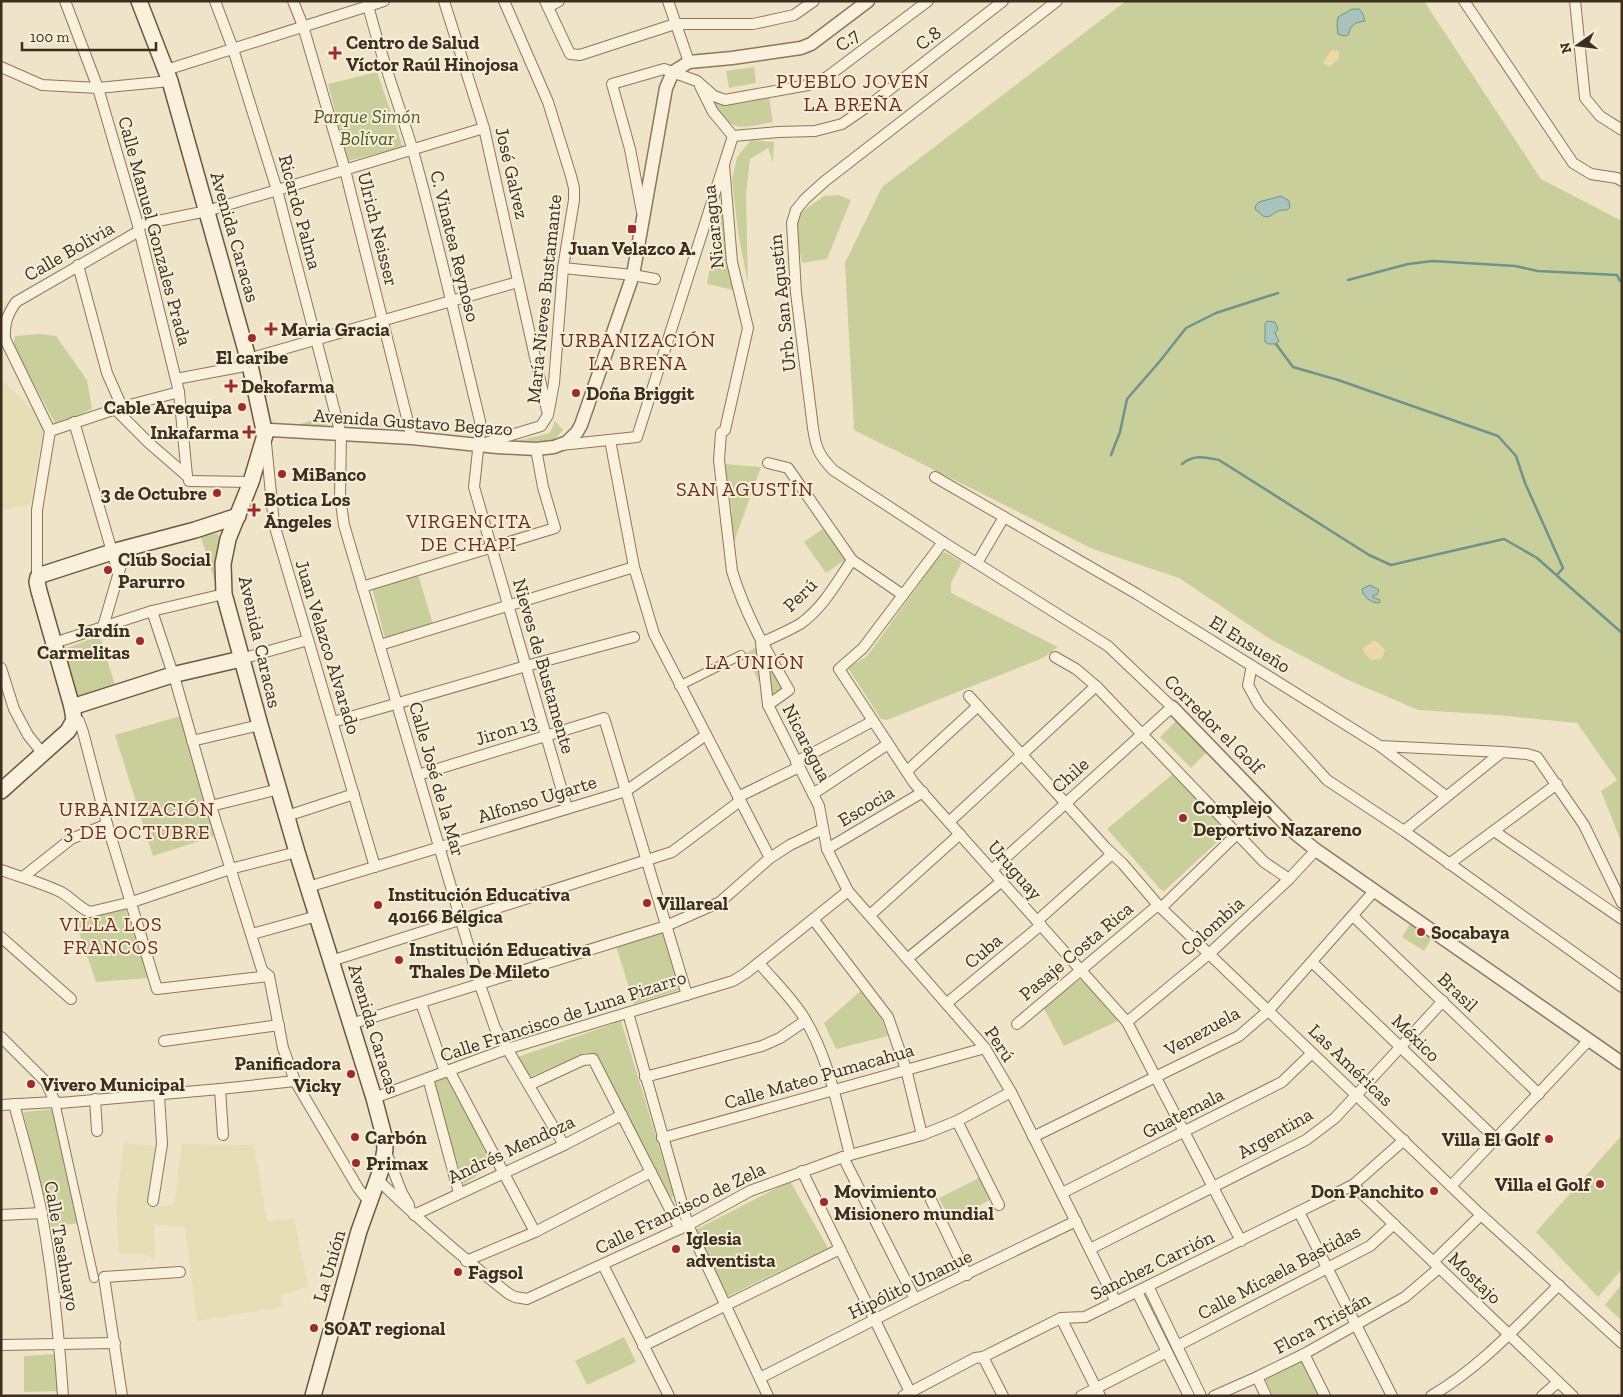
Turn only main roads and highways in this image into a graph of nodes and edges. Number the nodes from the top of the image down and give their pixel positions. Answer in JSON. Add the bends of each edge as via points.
{"nodes":[{"id":1,"x":140,"y":1,"type":"edge"},
{"id":2,"x":238,"y":516,"type":"junction"},
{"id":3,"x":241,"y":659,"type":"junction"},
{"id":4,"x":73,"y":714,"type":"junction"},
{"id":5,"x":1,"y":791,"type":"edge"},
{"id":6,"x":385,"y":1149,"type":"joint"},
{"id":7,"x":313,"y":1396,"type":"edge"}],
"edges":[{"from":1,"to":2,"type":"main road","name":"Avenida Caracas","via":[[168,75],[249,362],[265,435]]},
{"from":2,"to":3,"type":"main road","name":"Avenida Caracas","via":[[228,539],[223,564],[224,594]]},
{"from":2,"to":4,"type":"main road","via":[[119,550],[37,579]]},
{"from":3,"to":4,"type":"main road","via":[[172,675]]},
{"from":3,"to":6,"type":"main road","name":"Avenida Caracas","via":[[374,1098]]},
{"from":4,"to":5,"type":"main road","via":[[68,731]]},
{"from":6,"to":7,"type":"main road","name":"La Unión"}]}
